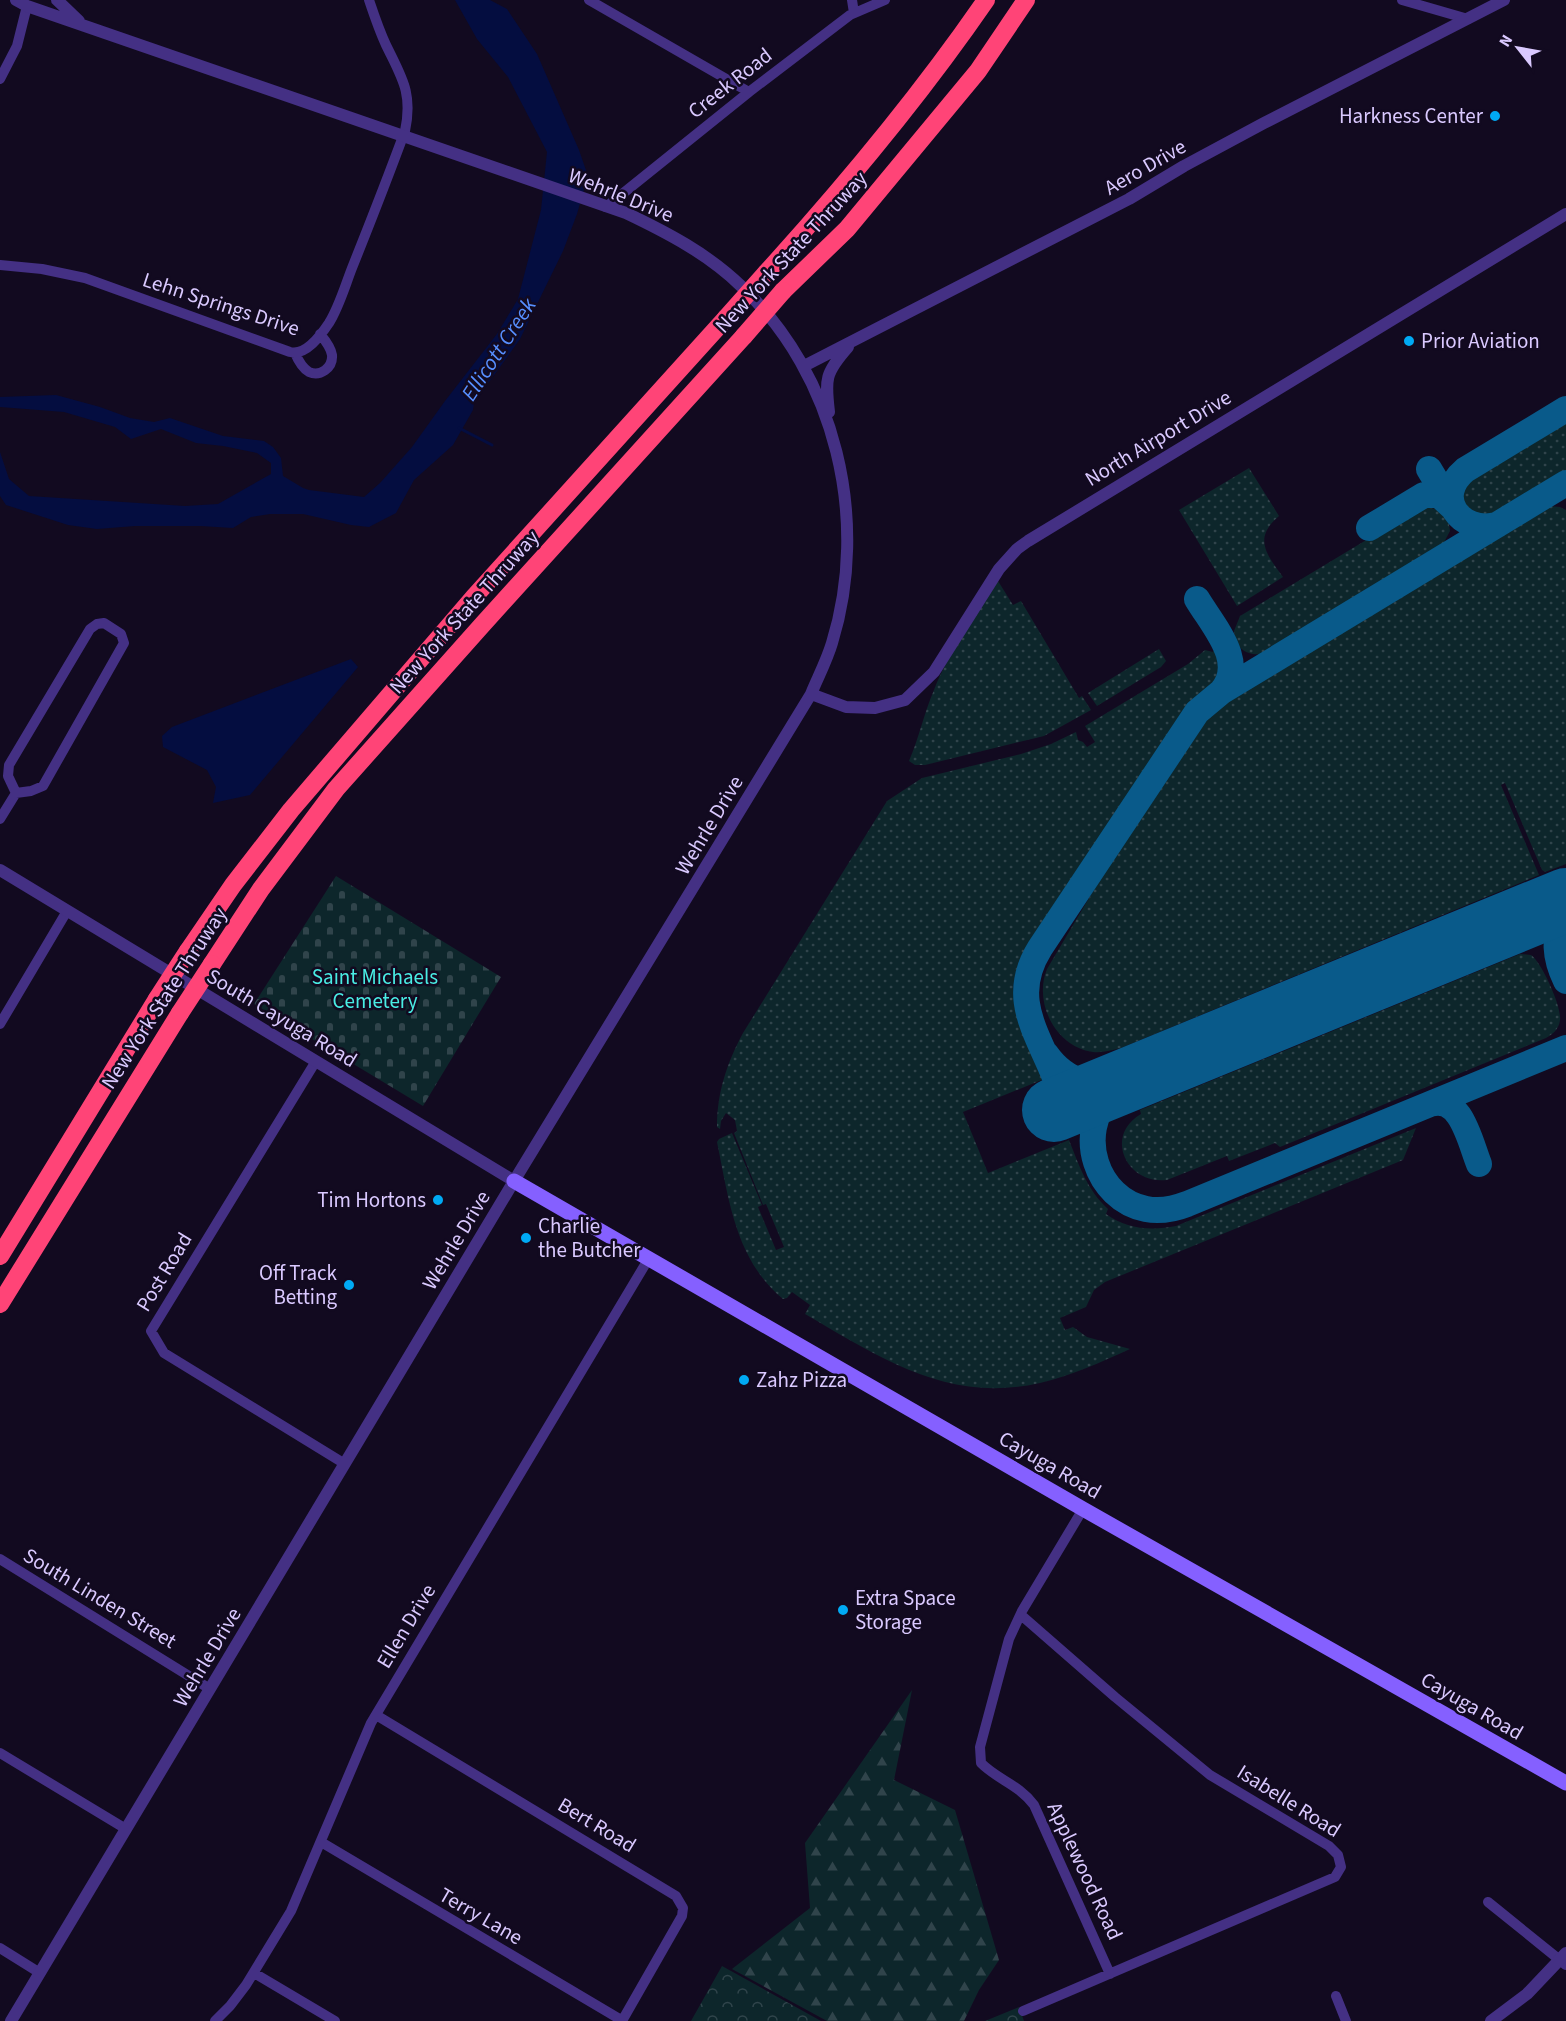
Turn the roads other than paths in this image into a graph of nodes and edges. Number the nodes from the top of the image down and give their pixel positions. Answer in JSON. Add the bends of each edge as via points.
{"nodes":[{"id":1,"x":57,"y":0,"type":"edge"},
{"id":2,"x":369,"y":0,"type":"edge"},
{"id":3,"x":589,"y":0,"type":"edge"},
{"id":4,"x":852,"y":0,"type":"edge"},
{"id":5,"x":885,"y":0,"type":"edge"},
{"id":6,"x":986,"y":0,"type":"edge"},
{"id":7,"x":1026,"y":0,"type":"edge"},
{"id":8,"x":1402,"y":0,"type":"edge"},
{"id":9,"x":1504,"y":0,"type":"edge"},
{"id":10,"x":23,"y":2,"type":"edge"},
{"id":11,"x":854,"y":13,"type":"junction"},
{"id":12,"x":1468,"y":18,"type":"junction"},
{"id":13,"x":84,"y":26,"type":"junction"},
{"id":14,"x":0,"y":79,"type":"edge"},
{"id":15,"x":749,"y":92,"type":"junction"},
{"id":16,"x":404,"y":136,"type":"junction"},
{"id":17,"x":606,"y":207,"type":"junction"},
{"id":18,"x":1566,"y":214,"type":"edge"},
{"id":19,"x":0,"y":265,"type":"edge"},
{"id":20,"x":321,"y":334,"type":"junction"},
{"id":21,"x":852,"y":342,"type":"junction"},
{"id":22,"x":295,"y":353,"type":"junction"},
{"id":23,"x":804,"y":366,"type":"junction"},
{"id":24,"x":832,"y":435,"type":"junction"},
{"id":25,"x":811,"y":694,"type":"junction"},
{"id":26,"x":16,"y":793,"type":"junction"},
{"id":27,"x":0,"y":819,"type":"edge"},
{"id":28,"x":0,"y":870,"type":"edge"},
{"id":29,"x":67,"y":911,"type":"junction"},
{"id":30,"x":0,"y":1024,"type":"edge"},
{"id":31,"x":316,"y":1061,"type":"junction"},
{"id":32,"x":514,"y":1181,"type":"junction"},
{"id":33,"x":0,"y":1256,"type":"edge"},
{"id":34,"x":649,"y":1258,"type":"junction"},
{"id":35,"x":0,"y":1304,"type":"edge"},
{"id":36,"x":345,"y":1464,"type":"junction"},
{"id":37,"x":1083,"y":1509,"type":"junction"},
{"id":38,"x":0,"y":1559,"type":"edge"},
{"id":39,"x":1021,"y":1615,"type":"junction"},
{"id":40,"x":210,"y":1689,"type":"junction"},
{"id":41,"x":376,"y":1715,"type":"junction"},
{"id":42,"x":0,"y":1753,"type":"edge"},
{"id":43,"x":1566,"y":1783,"type":"edge"},
{"id":44,"x":126,"y":1829,"type":"junction"},
{"id":45,"x":321,"y":1842,"type":"junction"},
{"id":46,"x":1488,"y":1902,"type":"dead end"},
{"id":47,"x":0,"y":1948,"type":"edge"},
{"id":48,"x":1564,"y":1959,"type":"edge"},
{"id":49,"x":40,"y":1973,"type":"junction"},
{"id":50,"x":254,"y":1973,"type":"junction"},
{"id":51,"x":1110,"y":1974,"type":"junction"},
{"id":52,"x":1336,"y":1996,"type":"dead end"},
{"id":53,"x":1023,"y":2011,"type":"dead end"},
{"id":54,"x":11,"y":2021,"type":"edge"},
{"id":55,"x":215,"y":2021,"type":"edge"},
{"id":56,"x":335,"y":2021,"type":"edge"},
{"id":57,"x":622,"y":2021,"type":"edge"},
{"id":58,"x":1346,"y":2021,"type":"edge"},
{"id":59,"x":1491,"y":2021,"type":"edge"}],
"edges":[{"from":1,"to":13,"type":"street"},
{"from":2,"to":16,"type":"street","name":"Lehn Springs Drive","via":[[405,84],[408,118]]},
{"from":3,"to":15,"type":"street"},
{"from":4,"to":11,"type":"street"},
{"from":5,"to":11,"type":"street","name":"Creek Road"},
{"from":6,"to":33,"type":"highway","name":"New York State Thruway","bridge":true,"via":[[957,43],[829,204],[473,598],[291,810],[188,951]]},
{"from":7,"to":35,"type":"highway","name":"New York State Thruway","bridge":true,"via":[[978,71],[847,229],[783,291],[336,789],[261,889],[180,1013]]},
{"from":8,"to":12,"type":"street"},
{"from":9,"to":12,"type":"street","name":"Aero Drive"},
{"from":10,"to":13,"type":"street","name":"Wehrle Drive"},
{"from":10,"to":14,"type":"street","via":[[17,46]]},
{"from":11,"to":15,"type":"street","name":"Creek Road"},
{"from":12,"to":21,"type":"street","name":"Aero Drive"},
{"from":13,"to":16,"type":"street","name":"Wehrle Drive"},
{"from":15,"to":17,"type":"street","name":"Creek Road"},
{"from":16,"to":17,"type":"street","name":"Wehrle Drive"},
{"from":16,"to":20,"type":"street","name":"Lehn Springs Drive","via":[[333,316]]},
{"from":17,"to":23,"type":"street","name":"Wehrle Drive","via":[[689,245],[719,267],[762,307]]},
{"from":18,"to":25,"type":"street","name":"North Airport Drive","via":[[1017,549],[999,569],[934,672],[905,700],[875,708],[846,707]]},
{"from":19,"to":22,"type":"street","name":"Lehn Springs Drive","via":[[85,278]]},
{"from":20,"to":22,"type":"street","name":"Lehn Springs Drive","via":[[303,351]]},
{"from":20,"to":22,"type":"street","via":[[332,356],[327,370],[317,374],[307,371]]},
{"from":21,"to":23,"type":"street","name":"Aero Drive"},
{"from":21,"to":24,"type":"street","via":[[829,372],[826,386]]},
{"from":23,"to":24,"type":"street","name":"Wehrle Drive"},
{"from":24,"to":25,"type":"street","name":"Wehrle Drive","via":[[843,487],[848,548],[842,605],[832,645]]},
{"from":25,"to":32,"type":"street","name":"Wehrle Drive"},
{"from":26,"to":26,"type":"street","via":[[8,776],[9,765],[90,629],[105,623],[121,634],[124,644],[44,786]]},
{"from":26,"to":27,"type":"street"},
{"from":28,"to":29,"type":"street","name":"South Cayuga Road"},
{"from":29,"to":30,"type":"street"},
{"from":29,"to":31,"type":"street","name":"South Cayuga Road"},
{"from":31,"to":32,"type":"street","name":"South Cayuga Road"},
{"from":31,"to":36,"type":"street","name":"Post Road","via":[[151,1331],[164,1353]]},
{"from":32,"to":34,"type":"main road","name":"Cayuga Road"},
{"from":32,"to":36,"type":"street","name":"Wehrle Drive"},
{"from":34,"to":37,"type":"main road","name":"Cayuga Road"},
{"from":34,"to":41,"type":"street","name":"Ellen Drive"},
{"from":36,"to":40,"type":"street","name":"Wehrle Drive"},
{"from":37,"to":39,"type":"street","name":"Applewood Road"},
{"from":37,"to":43,"type":"main road","name":"Cayuga Road"},
{"from":38,"to":40,"type":"street","name":"South Linden Street"},
{"from":39,"to":51,"type":"street","name":"Applewood Road","via":[[1009,1639],[980,1747],[981,1763],[993,1776],[1016,1786],[1034,1805]]},
{"from":39,"to":51,"type":"street","name":"Isabelle Road","via":[[1210,1775],[1320,1838],[1341,1861],[1335,1877]]},
{"from":40,"to":44,"type":"street","name":"Wehrle Drive"},
{"from":41,"to":45,"type":"street","name":"Ellen Drive"},
{"from":41,"to":57,"type":"street","name":"Bert Road","via":[[676,1896],[683,1908],[682,1916]]},
{"from":42,"to":44,"type":"street"},
{"from":44,"to":49,"type":"street","name":"Wehrle Drive"},
{"from":45,"to":50,"type":"street","name":"Ellen Drive","via":[[291,1911]]},
{"from":45,"to":57,"type":"street","name":"Terry Lane"},
{"from":46,"to":48,"type":"street"},
{"from":47,"to":49,"type":"street"},
{"from":48,"to":59,"type":"street"},
{"from":49,"to":54,"type":"street","name":"Wehrle Drive"},
{"from":50,"to":55,"type":"street","name":"Ellen Drive"},
{"from":50,"to":56,"type":"street"},
{"from":51,"to":53,"type":"street","name":"Isabelle Road"},
{"from":52,"to":58,"type":"street"}]}
